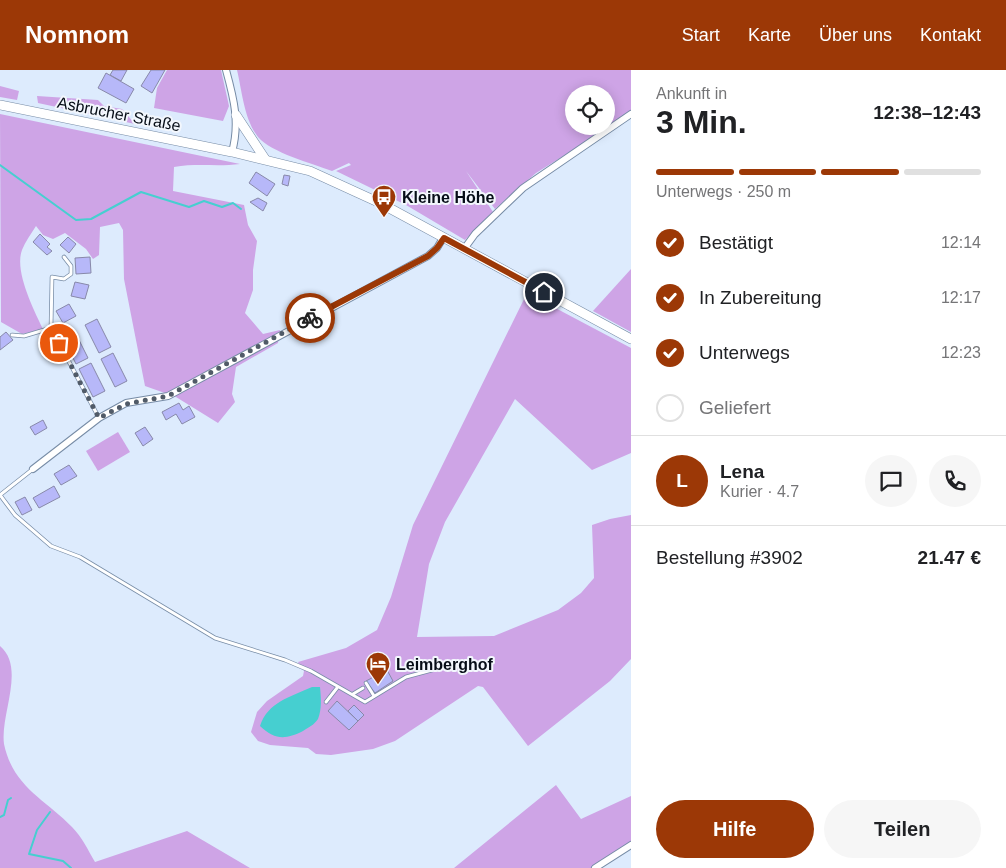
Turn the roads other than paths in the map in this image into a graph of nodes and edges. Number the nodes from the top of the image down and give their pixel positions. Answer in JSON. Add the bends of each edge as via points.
{"nodes":[{"id":1,"x":226,"y":70,"type":"edge"},
{"id":2,"x":0,"y":105,"type":"edge"},
{"id":3,"x":631,"y":114,"type":"edge"},
{"id":4,"x":236,"y":115,"type":"junction"},
{"id":5,"x":232,"y":152,"type":"junction"},
{"id":6,"x":265,"y":159,"type":"junction"},
{"id":7,"x":444,"y":238,"type":"junction"},
{"id":8,"x":464,"y":249,"type":"junction"},
{"id":9,"x":64,"y":256,"type":"dead end"},
{"id":10,"x":51,"y":328,"type":"junction"},
{"id":11,"x":12,"y":335,"type":"dead end"},
{"id":12,"x":631,"y":339,"type":"edge"},
{"id":13,"x":99,"y":418,"type":"junction"},
{"id":14,"x":33,"y":469,"type":"joint"},
{"id":15,"x":0,"y":495,"type":"edge"},
{"id":16,"x":432,"y":670,"type":"dead end"},
{"id":17,"x":366,"y":683,"type":"dead end"},
{"id":18,"x":337,"y":688,"type":"junction"},
{"id":19,"x":363,"y":688,"type":"dead end"},
{"id":20,"x":352,"y":694,"type":"junction"},
{"id":21,"x":374,"y":696,"type":"junction"},
{"id":22,"x":326,"y":702,"type":"dead end"},
{"id":23,"x":631,"y":845,"type":"edge"},
{"id":24,"x":595,"y":868,"type":"edge"}],
"edges":[{"from":1,"to":4,"type":"street"},
{"from":2,"to":5,"type":"main road","name":"Asbrucher Straße"},
{"from":3,"to":8,"type":"street","via":[[523,188],[475,234]]},
{"from":4,"to":5,"type":"street","via":[[237,132]]},
{"from":4,"to":6,"type":"main road"},
{"from":5,"to":6,"type":"main road","name":"Asbrucher Straße"},
{"from":6,"to":7,"type":"main road","name":"Asbrucher Straße","via":[[332,179]]},
{"from":7,"to":8,"type":"main road","name":"Asbrucher Straße"},
{"from":7,"to":13,"type":"street","via":[[428,256],[168,396],[126,404]]},
{"from":8,"to":12,"type":"main road","name":"Asbrucher Straße"},
{"from":9,"to":10,"type":"lane","via":[[71,266],[71,274],[64,280],[52,278]]},
{"from":10,"to":11,"type":"lane","via":[[24,336]]},
{"from":10,"to":13,"type":"lane"},
{"from":13,"to":14,"type":"street"},
{"from":14,"to":15,"type":"lane"},
{"from":15,"to":18,"type":"lane","via":[[15,515],[51,546],[80,557],[215,638],[285,660],[311,671]]},
{"from":16,"to":21,"type":"lane","via":[[406,677]]},
{"from":17,"to":21,"type":"lane"},
{"from":18,"to":20,"type":"lane"},
{"from":18,"to":22,"type":"lane"},
{"from":19,"to":20,"type":"lane"},
{"from":20,"to":21,"type":"lane","via":[[365,702]]},
{"from":23,"to":24,"type":"street"}]}
